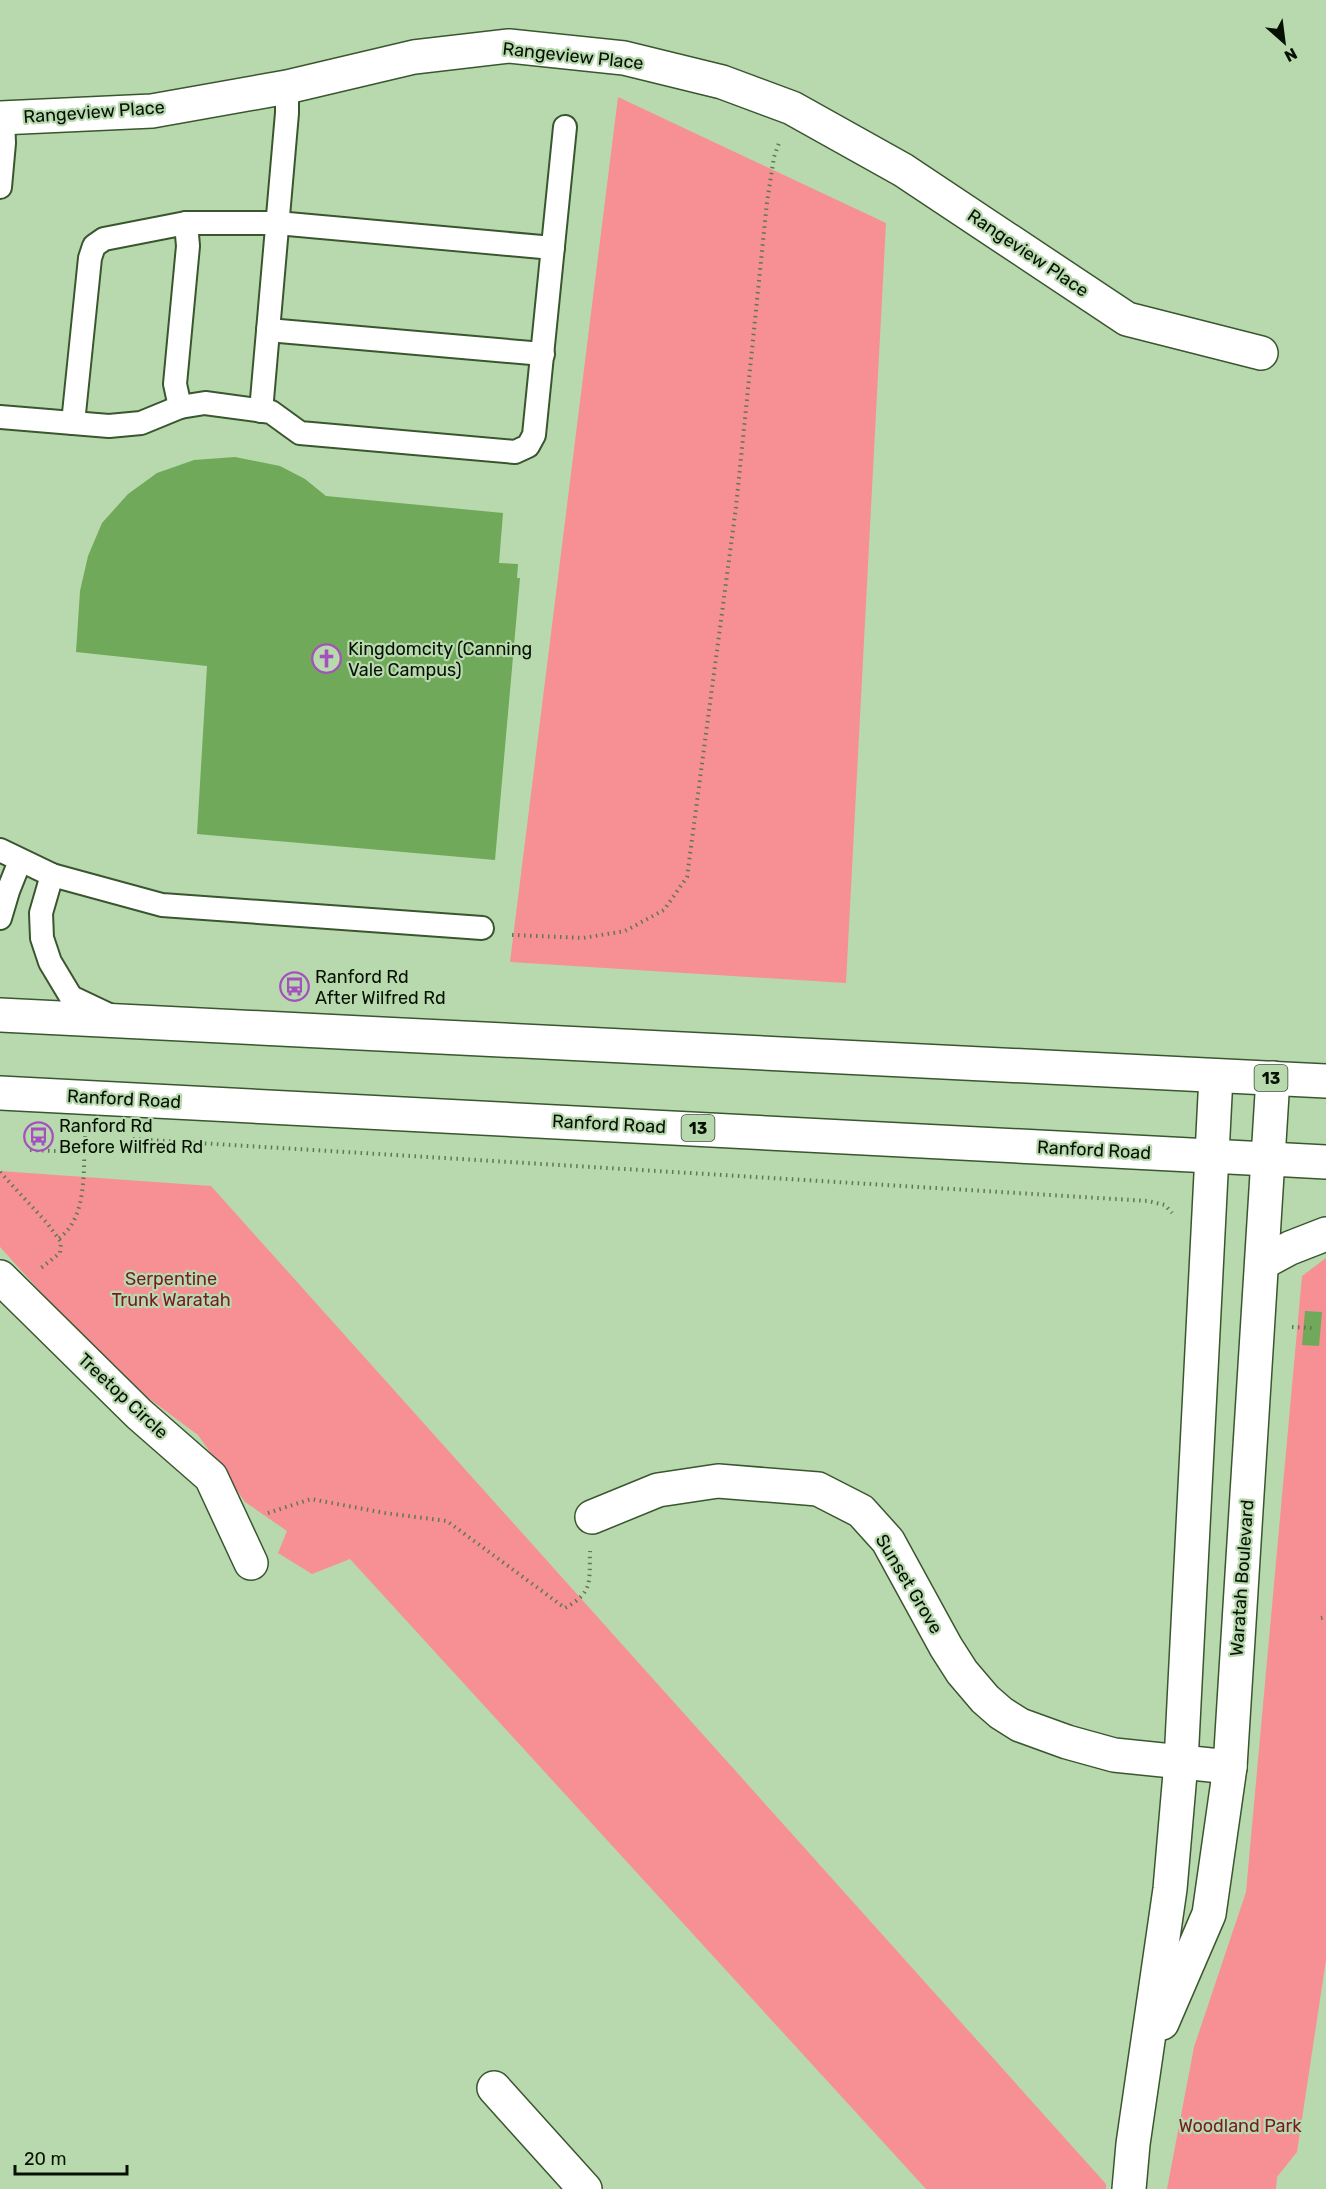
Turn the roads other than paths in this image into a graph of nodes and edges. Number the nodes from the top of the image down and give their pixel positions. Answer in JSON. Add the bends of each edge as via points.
{"nodes":[{"id":1,"x":287,"y":87,"type":"junction"},
{"id":2,"x":2,"y":118,"type":"edge"},
{"id":3,"x":565,"y":127,"type":"dead end"},
{"id":4,"x":0,"y":187,"type":"edge"},
{"id":5,"x":186,"y":223,"type":"junction"},
{"id":6,"x":277,"y":223,"type":"junction"},
{"id":7,"x":553,"y":248,"type":"junction"},
{"id":8,"x":268,"y":330,"type":"junction"},
{"id":9,"x":1261,"y":353,"type":"dead end"},
{"id":10,"x":543,"y":354,"type":"junction"},
{"id":11,"x":180,"y":407,"type":"junction"},
{"id":12,"x":261,"y":411,"type":"junction"},
{"id":13,"x":0,"y":417,"type":"edge"},
{"id":14,"x":73,"y":423,"type":"junction"},
{"id":15,"x":0,"y":850,"type":"edge"},
{"id":16,"x":20,"y":861,"type":"junction"},
{"id":17,"x":52,"y":875,"type":"junction"},
{"id":18,"x":0,"y":918,"type":"edge"},
{"id":19,"x":482,"y":928,"type":"road end"},
{"id":20,"x":0,"y":1015,"type":"edge"},
{"id":21,"x":122,"y":1021,"type":"junction"},
{"id":22,"x":1216,"y":1076,"type":"junction"},
{"id":23,"x":1273,"y":1078,"type":"junction"},
{"id":24,"x":1326,"y":1081,"type":"edge"},
{"id":25,"x":0,"y":1093,"type":"edge"},
{"id":26,"x":1212,"y":1156,"type":"junction"},
{"id":27,"x":1269,"y":1159,"type":"junction"},
{"id":28,"x":1326,"y":1162,"type":"edge"},
{"id":29,"x":1326,"y":1234,"type":"edge"},
{"id":30,"x":1262,"y":1263,"type":"junction"},
{"id":31,"x":5,"y":1282,"type":"edge"},
{"id":32,"x":592,"y":1517,"type":"road end"},
{"id":33,"x":251,"y":1563,"type":"dead end"},
{"id":34,"x":1181,"y":1762,"type":"junction"},
{"id":35,"x":1230,"y":1767,"type":"junction"},
{"id":36,"x":1145,"y":2064,"type":"junction"},
{"id":37,"x":494,"y":2088,"type":"dead end"},
{"id":38,"x":585,"y":2189,"type":"edge"},
{"id":39,"x":1129,"y":2189,"type":"edge"}],
"edges":[{"from":1,"to":2,"type":"street","name":"Rangeview Place","via":[[152,111]]},
{"from":1,"to":6,"type":"lane"},
{"from":1,"to":9,"type":"street","name":"Rangeview Place","via":[[414,57],[509,46],[624,58],[722,82],[792,108],[903,170],[1127,319]]},
{"from":2,"to":4,"type":"lane"},
{"from":3,"to":7,"type":"lane"},
{"from":5,"to":6,"type":"lane"},
{"from":5,"to":11,"type":"lane","via":[[188,246],[175,384]]},
{"from":5,"to":14,"type":"lane","via":[[104,239],[94,246]]},
{"from":6,"to":7,"type":"lane"},
{"from":6,"to":8,"type":"lane"},
{"from":7,"to":10,"type":"lane"},
{"from":8,"to":10,"type":"lane"},
{"from":8,"to":12,"type":"lane"},
{"from":10,"to":12,"type":"lane","via":[[534,435],[528,447],[515,452],[300,433],[271,412]]},
{"from":11,"to":12,"type":"lane","via":[[205,403]]},
{"from":11,"to":14,"type":"lane","via":[[141,423]]},
{"from":13,"to":14,"type":"lane"},
{"from":15,"to":16,"type":"lane"},
{"from":16,"to":17,"type":"lane"},
{"from":16,"to":18,"type":"lane"},
{"from":17,"to":19,"type":"lane","via":[[162,905]]},
{"from":17,"to":21,"type":"lane","via":[[41,913],[42,938],[50,962],[71,997]]},
{"from":20,"to":21,"type":"street","number":"13"},
{"from":21,"to":22,"type":"street","number":"13"},
{"from":22,"to":23,"type":"street","number":"13"},
{"from":22,"to":26,"type":"street","name":"Waratah Boulevard"},
{"from":23,"to":24,"type":"street","number":"13"},
{"from":23,"to":27,"type":"street","name":"Waratah Boulevard"},
{"from":25,"to":26,"type":"street","name":"Ranford Road","number":"13"},
{"from":26,"to":27,"type":"street","name":"Ranford Road","number":"13"},
{"from":26,"to":34,"type":"street","name":"Waratah Boulevard"},
{"from":27,"to":28,"type":"street","name":"Ranford Road","number":"13"},
{"from":27,"to":30,"type":"street","name":"Waratah Boulevard"},
{"from":29,"to":30,"type":"street"},
{"from":30,"to":35,"type":"street","name":"Waratah Boulevard"},
{"from":31,"to":33,"type":"street","name":"Treetop Circle","via":[[139,1414],[211,1477]]},
{"from":32,"to":34,"type":"street","name":"Sunset Grove","via":[[658,1490],[718,1481],[818,1489],[861,1511],[888,1541],[962,1672],[1001,1713],[1020,1725],[1114,1755]]},
{"from":34,"to":35,"type":"street","name":"Sunset Grove"},
{"from":34,"to":36,"type":"street","name":"Waratah Boulevard","via":[[1170,1889]]},
{"from":35,"to":36,"type":"street","name":"Waratah Boulevard","via":[[1209,1914]]},
{"from":36,"to":39,"type":"street","name":"Waratah Boulevard"},
{"from":37,"to":38,"type":"street"}]}
